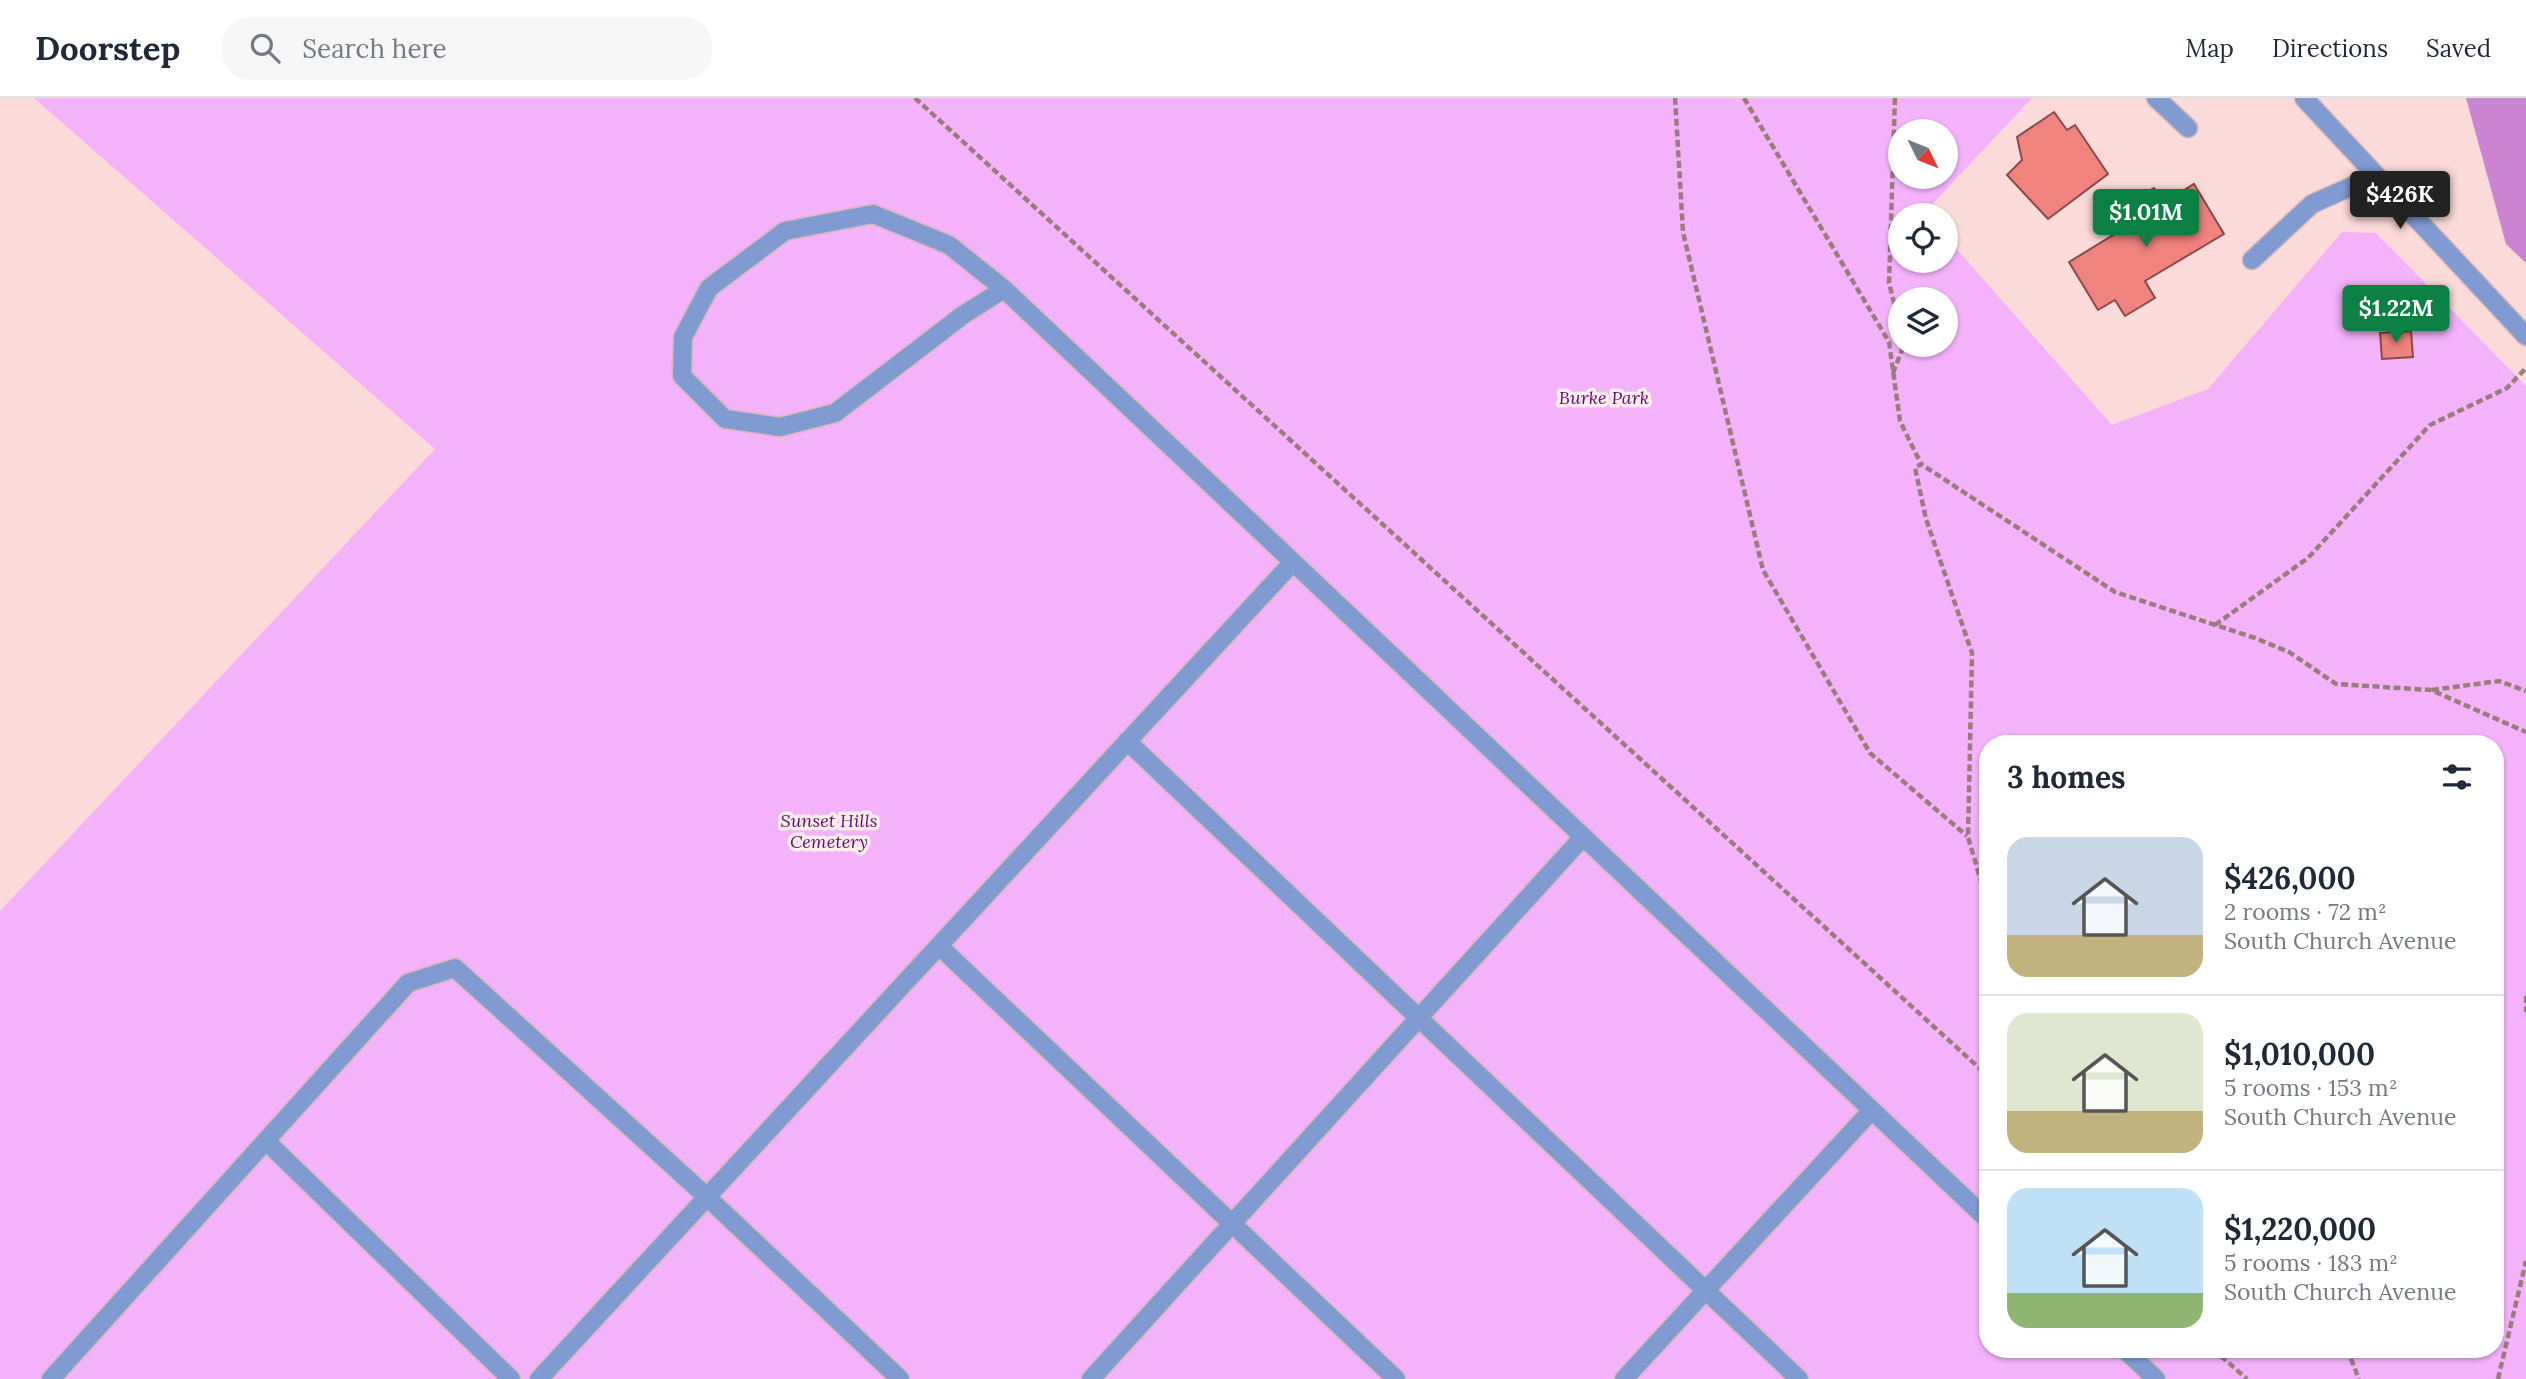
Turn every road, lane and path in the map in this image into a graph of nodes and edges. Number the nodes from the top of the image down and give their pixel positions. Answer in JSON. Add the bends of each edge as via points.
{"nodes":[{"id":1,"x":915,"y":98,"type":"edge"},
{"id":2,"x":1675,"y":98,"type":"edge"},
{"id":3,"x":1744,"y":98,"type":"edge"},
{"id":4,"x":1895,"y":98,"type":"edge"},
{"id":5,"x":2156,"y":98,"type":"edge"},
{"id":6,"x":2304,"y":98,"type":"edge"},
{"id":7,"x":2188,"y":128,"type":"dead end"},
{"id":8,"x":2375,"y":176,"type":"junction"},
{"id":9,"x":2252,"y":260,"type":"dead end"},
{"id":10,"x":1890,"y":287,"type":"edge"},
{"id":11,"x":1004,"y":289,"type":"junction"},
{"id":12,"x":2526,"y":336,"type":"edge"},
{"id":13,"x":1899,"y":357,"type":"edge"},
{"id":14,"x":2526,"y":368,"type":"edge"},
{"id":15,"x":1893,"y":374,"type":"junction"},
{"id":16,"x":1921,"y":464,"type":"junction"},
{"id":17,"x":1293,"y":562,"type":"junction"},
{"id":18,"x":2214,"y":625,"type":"junction"},
{"id":19,"x":2431,"y":690,"type":"junction"},
{"id":20,"x":2526,"y":691,"type":"edge"},
{"id":21,"x":2526,"y":732,"type":"edge"},
{"id":22,"x":1127,"y":741,"type":"junction"},
{"id":23,"x":1583,"y":837,"type":"junction"},
{"id":24,"x":1968,"y":837,"type":"junction"},
{"id":25,"x":1979,"y":874,"type":"edge"},
{"id":26,"x":939,"y":946,"type":"junction"},
{"id":27,"x":2526,"y":996,"type":"edge"},
{"id":28,"x":2526,"y":1012,"type":"edge"},
{"id":29,"x":1419,"y":1018,"type":"junction"},
{"id":30,"x":1979,"y":1068,"type":"edge"},
{"id":31,"x":1872,"y":1110,"type":"junction"},
{"id":32,"x":265,"y":1141,"type":"junction"},
{"id":33,"x":708,"y":1197,"type":"junction"},
{"id":34,"x":1979,"y":1211,"type":"edge"},
{"id":35,"x":1232,"y":1224,"type":"junction"},
{"id":36,"x":2526,"y":1261,"type":"edge"},
{"id":37,"x":1706,"y":1290,"type":"junction"},
{"id":38,"x":2504,"y":1354,"type":"edge"},
{"id":39,"x":2133,"y":1358,"type":"edge"},
{"id":40,"x":2224,"y":1358,"type":"edge"},
{"id":41,"x":2351,"y":1358,"type":"edge"},
{"id":42,"x":2503,"y":1358,"type":"edge"},
{"id":43,"x":2153,"y":1378,"type":"edge"},
{"id":44,"x":51,"y":1379,"type":"edge"},
{"id":45,"x":511,"y":1379,"type":"edge"},
{"id":46,"x":539,"y":1379,"type":"edge"},
{"id":47,"x":900,"y":1379,"type":"edge"},
{"id":48,"x":1091,"y":1379,"type":"edge"},
{"id":49,"x":1396,"y":1379,"type":"edge"},
{"id":50,"x":1624,"y":1379,"type":"edge"},
{"id":51,"x":1799,"y":1379,"type":"edge"},
{"id":52,"x":2248,"y":1379,"type":"edge"},
{"id":53,"x":2359,"y":1379,"type":"edge"},
{"id":54,"x":2498,"y":1379,"type":"edge"}],
"edges":[{"from":1,"to":30,"type":"path"},
{"from":2,"to":24,"type":"path","via":[[1683,232],[1762,570],[1870,753]]},
{"from":3,"to":15,"type":"path","via":[[1889,342]]},
{"from":4,"to":10,"type":"path"},
{"from":5,"to":7,"type":"street"},
{"from":6,"to":8,"type":"street"},
{"from":8,"to":9,"type":"street","via":[[2312,204]]},
{"from":8,"to":12,"type":"street"},
{"from":11,"to":11,"type":"street","via":[[949,245],[873,214],[785,231],[709,288],[683,337],[682,376],[725,419],[780,427],[835,413]]},
{"from":11,"to":17,"type":"street"},
{"from":13,"to":15,"type":"path"},
{"from":14,"to":18,"type":"path","via":[[2507,388],[2430,425],[2308,558]]},
{"from":15,"to":16,"type":"path","via":[[1900,421]]},
{"from":16,"to":18,"type":"path","via":[[2115,592]]},
{"from":16,"to":24,"type":"path","via":[[1915,468],[1926,519],[1972,653]]},
{"from":17,"to":22,"type":"street"},
{"from":17,"to":23,"type":"street"},
{"from":18,"to":19,"type":"path","via":[[2289,652],[2336,684]]},
{"from":19,"to":20,"type":"path","via":[[2499,681]]},
{"from":19,"to":21,"type":"path"},
{"from":22,"to":26,"type":"street"},
{"from":22,"to":29,"type":"street"},
{"from":23,"to":29,"type":"street"},
{"from":23,"to":31,"type":"street"},
{"from":24,"to":25,"type":"path"},
{"from":26,"to":33,"type":"street"},
{"from":26,"to":35,"type":"street"},
{"from":27,"to":28,"type":"path"},
{"from":29,"to":35,"type":"street"},
{"from":29,"to":37,"type":"street"},
{"from":31,"to":34,"type":"street"},
{"from":31,"to":37,"type":"street"},
{"from":32,"to":33,"type":"street","via":[[408,983],[455,968]]},
{"from":32,"to":44,"type":"street"},
{"from":32,"to":45,"type":"street"},
{"from":33,"to":46,"type":"street"},
{"from":33,"to":47,"type":"street"},
{"from":35,"to":48,"type":"street"},
{"from":35,"to":49,"type":"street"},
{"from":36,"to":38,"type":"path"},
{"from":37,"to":50,"type":"street"},
{"from":37,"to":51,"type":"street"},
{"from":39,"to":43,"type":"street"},
{"from":40,"to":52,"type":"path"},
{"from":41,"to":53,"type":"path"},
{"from":42,"to":54,"type":"path"}]}
